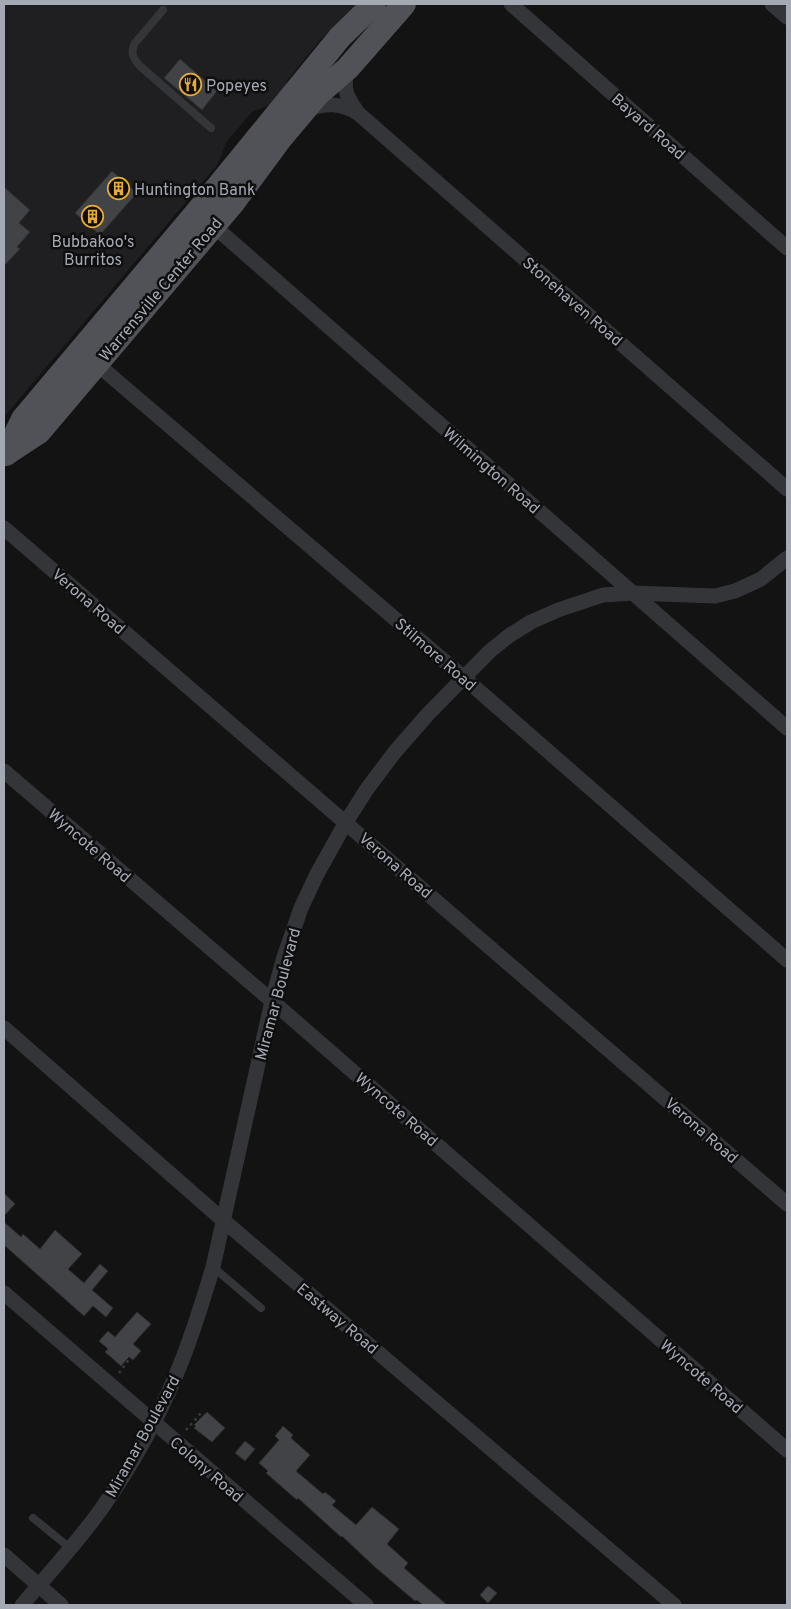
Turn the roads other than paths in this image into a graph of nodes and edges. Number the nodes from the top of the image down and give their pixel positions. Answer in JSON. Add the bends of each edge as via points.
{"nodes":[{"id":1,"x":374,"y":4,"type":"edge"},
{"id":2,"x":404,"y":4,"type":"edge"},
{"id":3,"x":511,"y":4,"type":"edge"},
{"id":4,"x":772,"y":4,"type":"edge"},
{"id":5,"x":163,"y":10,"type":"dead end"},
{"id":6,"x":787,"y":17,"type":"edge"},
{"id":7,"x":348,"y":68,"type":"junction"},
{"id":8,"x":304,"y":110,"type":"junction"},
{"id":9,"x":359,"y":114,"type":"junction"},
{"id":10,"x":211,"y":128,"type":"dead end"},
{"id":11,"x":206,"y":218,"type":"junction"},
{"id":12,"x":787,"y":248,"type":"edge"},
{"id":13,"x":89,"y":357,"type":"junction"},
{"id":14,"x":5,"y":455,"type":"edge"},
{"id":15,"x":787,"y":488,"type":"edge"},
{"id":16,"x":4,"y":528,"type":"edge"},
{"id":17,"x":787,"y":558,"type":"edge"},
{"id":18,"x":633,"y":593,"type":"junction"},
{"id":19,"x":463,"y":677,"type":"junction"},
{"id":20,"x":787,"y":728,"type":"edge"},
{"id":21,"x":4,"y":771,"type":"edge"},
{"id":22,"x":346,"y":822,"type":"junction"},
{"id":23,"x":787,"y":960,"type":"edge"},
{"id":24,"x":272,"y":1001,"type":"junction"},
{"id":25,"x":4,"y":1028,"type":"edge"},
{"id":26,"x":787,"y":1204,"type":"edge"},
{"id":27,"x":224,"y":1221,"type":"junction"},
{"id":28,"x":213,"y":1267,"type":"junction"},
{"id":29,"x":4,"y":1293,"type":"edge"},
{"id":30,"x":261,"y":1308,"type":"dead end"},
{"id":31,"x":153,"y":1422,"type":"junction"},
{"id":32,"x":787,"y":1450,"type":"edge"},
{"id":33,"x":33,"y":1518,"type":"dead end"},
{"id":34,"x":70,"y":1548,"type":"junction"},
{"id":35,"x":4,"y":1556,"type":"edge"},
{"id":36,"x":39,"y":1586,"type":"junction"},
{"id":37,"x":22,"y":1605,"type":"edge"},
{"id":38,"x":61,"y":1605,"type":"edge"},
{"id":39,"x":366,"y":1605,"type":"edge"},
{"id":40,"x":674,"y":1605,"type":"edge"}],
"edges":[{"from":1,"to":11,"type":"main road","name":"Warrensville Center Road","via":[[340,37]]},
{"from":2,"to":7,"type":"main road","name":"Warrensville Center Road"},
{"from":3,"to":12,"type":"street","name":"Bayard Road"},
{"from":4,"to":6,"type":"street"},
{"from":5,"to":10,"type":"lane","via":[[135,43],[132,56]]},
{"from":7,"to":8,"type":"main road","name":"Warrensville Center Road"},
{"from":7,"to":9,"type":"street","name":"Stonehaven Road","via":[[345,88]]},
{"from":8,"to":9,"type":"street","name":"Stonehaven Road","via":[[330,104],[342,105]]},
{"from":8,"to":11,"type":"main road","name":"Warrensville Center Road","via":[[232,204]]},
{"from":9,"to":15,"type":"street","name":"Stonehaven Road"},
{"from":11,"to":13,"type":"main road","name":"Warrensville Center Road"},
{"from":11,"to":18,"type":"street","name":"Wilmington Road"},
{"from":13,"to":14,"type":"main road","name":"Warrensville Center Road","via":[[39,432]]},
{"from":13,"to":19,"type":"street","name":"Stilmore Road"},
{"from":16,"to":22,"type":"street","name":"Verona Road"},
{"from":17,"to":18,"type":"street","name":"Miramar Boulevard","via":[[761,579],[715,596]]},
{"from":18,"to":19,"type":"street","name":"Miramar Boulevard","via":[[604,595],[531,622],[490,651]]},
{"from":18,"to":20,"type":"street","name":"Wilmington Road"},
{"from":19,"to":22,"type":"street","name":"Miramar Boulevard","via":[[394,753]]},
{"from":19,"to":23,"type":"street","name":"Stilmore Road"},
{"from":21,"to":24,"type":"street","name":"Wyncote Road"},
{"from":22,"to":24,"type":"street","name":"Miramar Boulevard","via":[[301,908]]},
{"from":22,"to":26,"type":"street","name":"Verona Road"},
{"from":24,"to":27,"type":"street","name":"Miramar Boulevard"},
{"from":24,"to":32,"type":"street","name":"Wyncote Road"},
{"from":25,"to":27,"type":"street","name":"Eastway Road"},
{"from":27,"to":28,"type":"street","name":"Miramar Boulevard"},
{"from":27,"to":40,"type":"street","name":"Eastway Road"},
{"from":28,"to":30,"type":"lane"},
{"from":28,"to":31,"type":"street","name":"Miramar Boulevard","via":[[188,1345]]},
{"from":29,"to":31,"type":"street","name":"Colony Road"},
{"from":31,"to":34,"type":"street","name":"Miramar Boulevard","via":[[102,1507]]},
{"from":31,"to":39,"type":"street","name":"Colony Road"},
{"from":33,"to":34,"type":"lane"},
{"from":34,"to":36,"type":"street","name":"Miramar Boulevard"},
{"from":35,"to":36,"type":"street"},
{"from":36,"to":37,"type":"street","name":"Miramar Boulevard"},
{"from":36,"to":38,"type":"street"}]}
